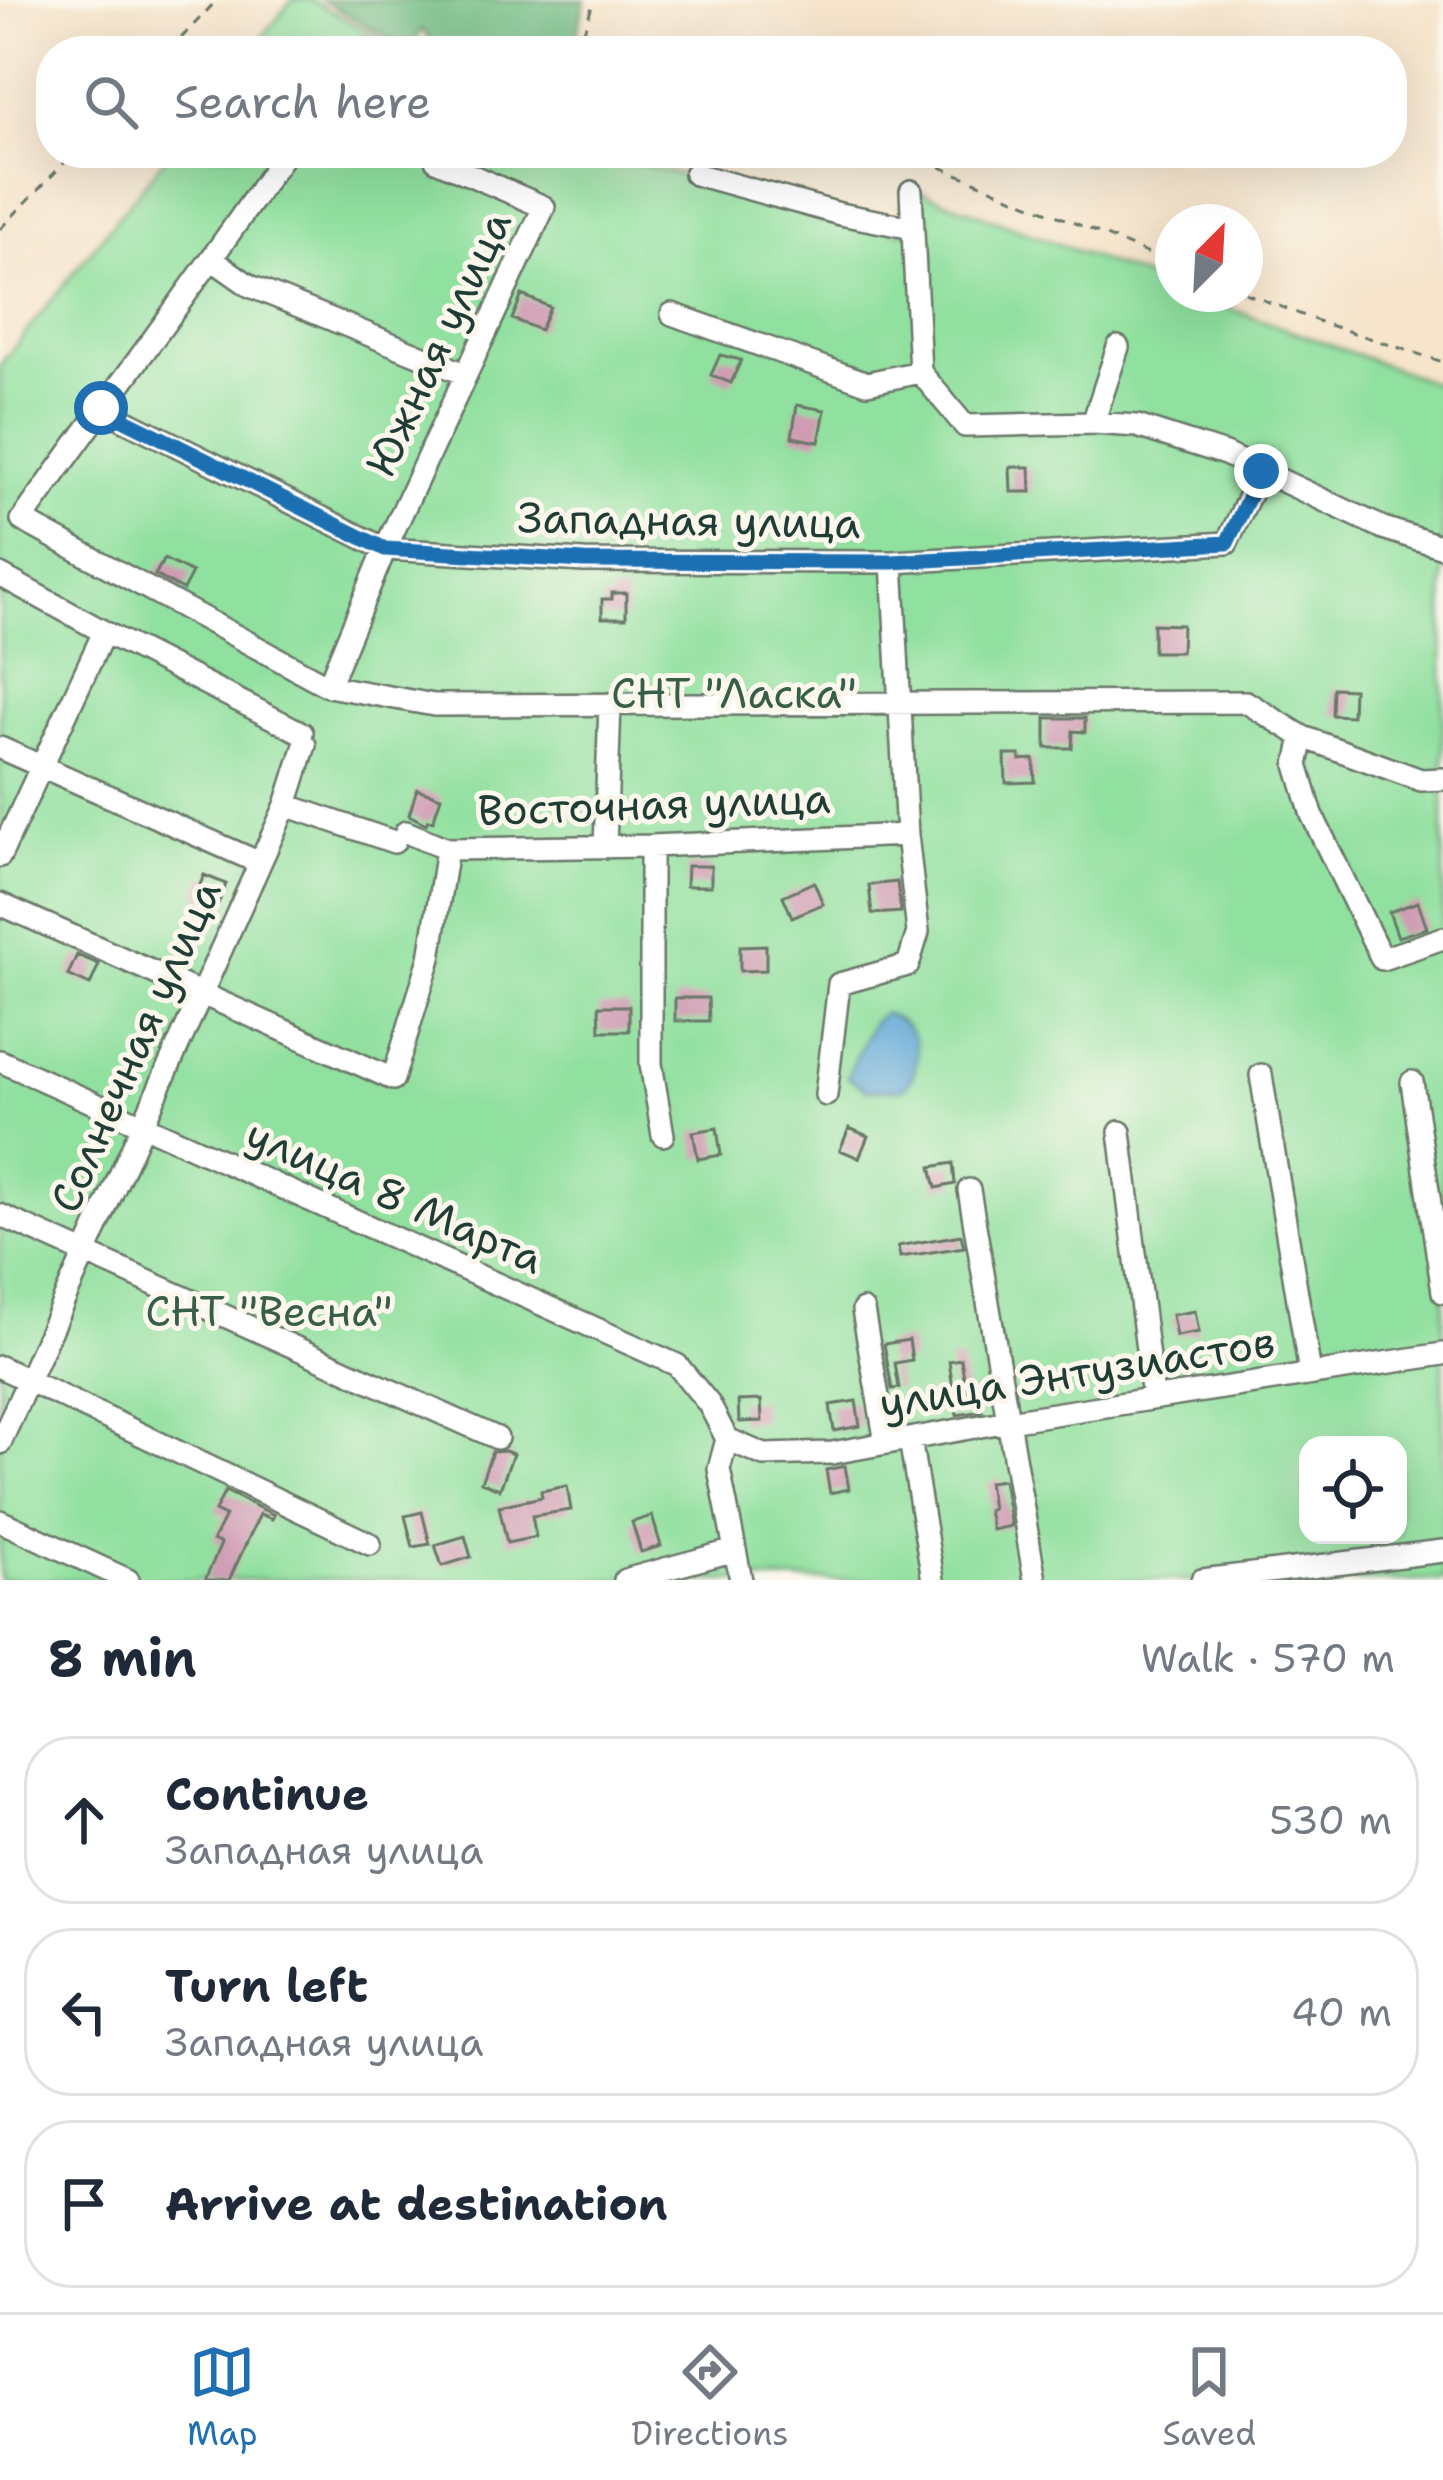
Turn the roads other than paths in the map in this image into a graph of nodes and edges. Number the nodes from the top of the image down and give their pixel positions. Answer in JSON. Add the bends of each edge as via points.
{"nodes":[{"id":1,"x":275,"y":168,"type":"edge"},
{"id":2,"x":454,"y":168,"type":"edge"},
{"id":3,"x":695,"y":174,"type":"dead end"},
{"id":4,"x":911,"y":191,"type":"dead end"},
{"id":5,"x":913,"y":229,"type":"junction"},
{"id":6,"x":213,"y":260,"type":"junction"},
{"id":7,"x":672,"y":314,"type":"dead end"},
{"id":8,"x":1118,"y":346,"type":"dead end"},
{"id":9,"x":920,"y":372,"type":"junction"},
{"id":10,"x":465,"y":374,"type":"junction"},
{"id":11,"x":101,"y":408,"type":"junction"},
{"id":12,"x":1093,"y":423,"type":"junction"},
{"id":13,"x":1261,"y":471,"type":"junction"},
{"id":14,"x":1443,"y":547,"type":"edge"},
{"id":15,"x":385,"y":549,"type":"junction"},
{"id":16,"x":892,"y":562,"type":"junction"},
{"id":17,"x":0,"y":575,"type":"edge"},
{"id":18,"x":104,"y":632,"type":"junction"},
{"id":19,"x":328,"y":686,"type":"junction"},
{"id":20,"x":610,"y":704,"type":"junction"},
{"id":21,"x":899,"y":705,"type":"junction"},
{"id":22,"x":1303,"y":737,"type":"junction"},
{"id":23,"x":0,"y":748,"type":"edge"},
{"id":24,"x":42,"y":767,"type":"junction"},
{"id":25,"x":1443,"y":778,"type":"edge"},
{"id":26,"x":286,"y":805,"type":"junction"},
{"id":27,"x":907,"y":835,"type":"junction"},
{"id":28,"x":651,"y":846,"type":"junction"},
{"id":29,"x":604,"y":847,"type":"junction"},
{"id":30,"x":447,"y":849,"type":"junction"},
{"id":31,"x":0,"y":856,"type":"edge"},
{"id":32,"x":260,"y":863,"type":"junction"},
{"id":33,"x":0,"y":904,"type":"edge"},
{"id":34,"x":1443,"y":938,"type":"edge"},
{"id":35,"x":201,"y":993,"type":"junction"},
{"id":36,"x":0,"y":1061,"type":"edge"},
{"id":37,"x":1261,"y":1075,"type":"dead end"},
{"id":38,"x":1412,"y":1082,"type":"dead end"},
{"id":39,"x":826,"y":1095,"type":"dead end"},
{"id":40,"x":142,"y":1125,"type":"junction"},
{"id":41,"x":1120,"y":1132,"type":"dead end"},
{"id":42,"x":663,"y":1135,"type":"dead end"},
{"id":43,"x":969,"y":1190,"type":"dead end"},
{"id":44,"x":0,"y":1215,"type":"edge"},
{"id":45,"x":84,"y":1255,"type":"junction"},
{"id":46,"x":1443,"y":1292,"type":"edge"},
{"id":47,"x":863,"y":1310,"type":"dead end"},
{"id":48,"x":1443,"y":1354,"type":"edge"},
{"id":49,"x":0,"y":1367,"type":"edge"},
{"id":50,"x":1310,"y":1373,"type":"junction"},
{"id":51,"x":28,"y":1380,"type":"junction"},
{"id":52,"x":1154,"y":1398,"type":"junction"},
{"id":53,"x":1008,"y":1421,"type":"junction"},
{"id":54,"x":497,"y":1438,"type":"dead end"},
{"id":55,"x":727,"y":1439,"type":"junction"},
{"id":56,"x":910,"y":1439,"type":"junction"},
{"id":57,"x":0,"y":1443,"type":"edge"},
{"id":58,"x":886,"y":1443,"type":"junction"},
{"id":59,"x":0,"y":1521,"type":"edge"},
{"id":60,"x":370,"y":1544,"type":"dead end"},
{"id":61,"x":735,"y":1550,"type":"junction"},
{"id":62,"x":1443,"y":1551,"type":"edge"},
{"id":63,"x":128,"y":1580,"type":"edge"},
{"id":64,"x":625,"y":1580,"type":"edge"},
{"id":65,"x":740,"y":1580,"type":"edge"},
{"id":66,"x":934,"y":1580,"type":"edge"},
{"id":67,"x":1035,"y":1580,"type":"edge"},
{"id":68,"x":1202,"y":1580,"type":"edge"}],
"edges":[{"from":1,"to":6,"type":"street"},
{"from":2,"to":10,"type":"street","name":"Южная улица","via":[[544,207]]},
{"from":3,"to":5,"type":"street"},
{"from":4,"to":5,"type":"street"},
{"from":5,"to":9,"type":"street"},
{"from":6,"to":10,"type":"street","via":[[250,286]]},
{"from":6,"to":11,"type":"street"},
{"from":7,"to":9,"type":"street","via":[[867,383]]},
{"from":8,"to":12,"type":"street"},
{"from":9,"to":12,"type":"street","via":[[965,426]]},
{"from":10,"to":15,"type":"street","name":"Южная улица"},
{"from":11,"to":15,"type":"street","name":"Западная улица"},
{"from":11,"to":19,"type":"street","via":[[22,520]]},
{"from":12,"to":13,"type":"street","via":[[1137,426]]},
{"from":13,"to":14,"type":"street"},
{"from":13,"to":16,"type":"street","name":"Западная улица","via":[[1227,543]]},
{"from":15,"to":16,"type":"street","name":"Западная улица","via":[[584,561]]},
{"from":15,"to":19,"type":"street","name":"Южная улица"},
{"from":16,"to":21,"type":"street"},
{"from":17,"to":18,"type":"street"},
{"from":18,"to":24,"type":"street"},
{"from":18,"to":26,"type":"street","name":"Солнечная улица","via":[[304,739]]},
{"from":19,"to":20,"type":"street","via":[[434,705]]},
{"from":20,"to":21,"type":"street"},
{"from":20,"to":29,"type":"street"},
{"from":21,"to":22,"type":"street","via":[[1246,702]]},
{"from":21,"to":27,"type":"street"},
{"from":22,"to":25,"type":"street","via":[[1421,780]]},
{"from":22,"to":34,"type":"street","via":[[1297,765],[1312,815],[1382,959]]},
{"from":23,"to":24,"type":"street"},
{"from":24,"to":31,"type":"street"},
{"from":24,"to":32,"type":"street"},
{"from":26,"to":30,"type":"street","name":"Восточная улица"},
{"from":26,"to":32,"type":"street","name":"Солнечная улица"},
{"from":27,"to":28,"type":"street","name":"Восточная улица"},
{"from":27,"to":39,"type":"street","via":[[919,932],[908,964],[839,984]]},
{"from":28,"to":29,"type":"street","name":"Восточная улица"},
{"from":28,"to":42,"type":"street","via":[[651,1064]]},
{"from":29,"to":30,"type":"street","name":"Восточная улица"},
{"from":30,"to":35,"type":"street","via":[[430,958],[393,1079]]},
{"from":32,"to":35,"type":"street","name":"Солнечная улица"},
{"from":33,"to":35,"type":"street"},
{"from":35,"to":40,"type":"street","name":"Солнечная улица"},
{"from":36,"to":40,"type":"street","name":"улица 8 Марта"},
{"from":37,"to":50,"type":"street"},
{"from":38,"to":46,"type":"street"},
{"from":40,"to":45,"type":"street","name":"Солнечная улица"},
{"from":40,"to":55,"type":"street","name":"улица 8 Марта","via":[[677,1365]]},
{"from":41,"to":52,"type":"street"},
{"from":43,"to":53,"type":"street"},
{"from":44,"to":45,"type":"street"},
{"from":45,"to":51,"type":"street","name":"Солнечная улица"},
{"from":45,"to":54,"type":"street"},
{"from":47,"to":58,"type":"street"},
{"from":48,"to":50,"type":"street","name":"улица Энтузиастов"},
{"from":49,"to":51,"type":"street"},
{"from":50,"to":52,"type":"street","name":"улица Энтузиастов"},
{"from":51,"to":57,"type":"street","name":"Солнечная улица"},
{"from":51,"to":60,"type":"street"},
{"from":52,"to":53,"type":"street","name":"улица Энтузиастов"},
{"from":53,"to":56,"type":"street","name":"улица Энтузиастов"},
{"from":53,"to":67,"type":"street"},
{"from":55,"to":58,"type":"street","name":"улица Энтузиастов","via":[[764,1455]]},
{"from":55,"to":61,"type":"street","via":[[719,1469]]},
{"from":56,"to":58,"type":"street","name":"улица Энтузиастов"},
{"from":56,"to":66,"type":"street"},
{"from":59,"to":63,"type":"street"},
{"from":61,"to":64,"type":"street"},
{"from":61,"to":65,"type":"street"},
{"from":62,"to":68,"type":"street"}]}
